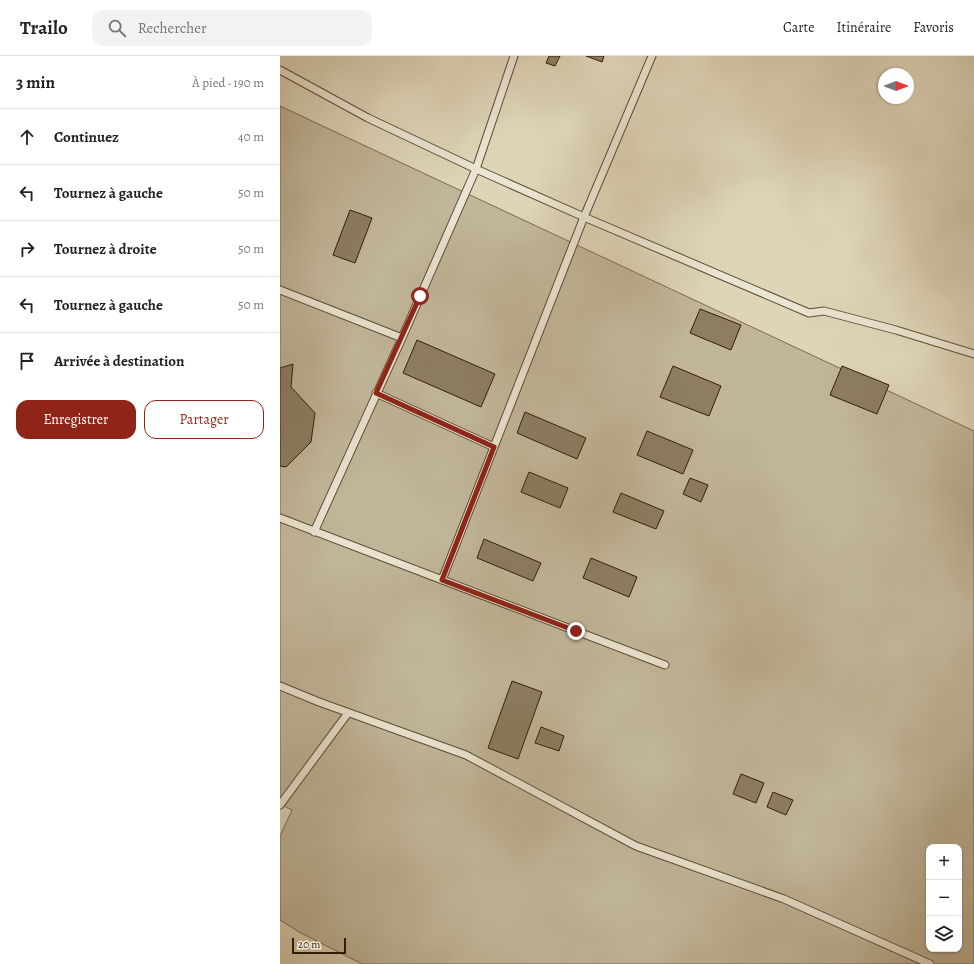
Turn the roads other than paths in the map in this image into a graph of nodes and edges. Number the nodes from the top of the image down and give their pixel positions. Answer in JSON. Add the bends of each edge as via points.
{"nodes":[{"id":1,"x":514,"y":56,"type":"edge"},
{"id":2,"x":652,"y":56,"type":"edge"},
{"id":3,"x":280,"y":70,"type":"edge"},
{"id":4,"x":476,"y":169,"type":"junction"},
{"id":5,"x":584,"y":218,"type":"junction"},
{"id":6,"x":280,"y":290,"type":"edge"},
{"id":7,"x":402,"y":338,"type":"junction"},
{"id":8,"x":974,"y":354,"type":"edge"},
{"id":9,"x":376,"y":393,"type":"junction"},
{"id":10,"x":494,"y":447,"type":"junction"},
{"id":11,"x":280,"y":518,"type":"edge"},
{"id":12,"x":314,"y":532,"type":"junction"},
{"id":13,"x":442,"y":580,"type":"junction"},
{"id":14,"x":665,"y":665,"type":"dead end"},
{"id":15,"x":280,"y":686,"type":"edge"},
{"id":16,"x":348,"y":713,"type":"junction"},
{"id":17,"x":280,"y":805,"type":"edge"},
{"id":18,"x":930,"y":964,"type":"edge"}],
"edges":[{"from":1,"to":4,"type":"lane"},
{"from":2,"to":5,"type":"lane"},
{"from":3,"to":4,"type":"lane","via":[[368,118]]},
{"from":4,"to":5,"type":"lane"},
{"from":4,"to":7,"type":"lane"},
{"from":5,"to":8,"type":"lane","via":[[808,313],[824,311]]},
{"from":5,"to":10,"type":"lane"},
{"from":6,"to":7,"type":"lane"},
{"from":7,"to":9,"type":"lane"},
{"from":9,"to":10,"type":"lane"},
{"from":9,"to":12,"type":"lane"},
{"from":10,"to":13,"type":"lane"},
{"from":11,"to":12,"type":"lane"},
{"from":12,"to":13,"type":"lane"},
{"from":13,"to":14,"type":"lane"},
{"from":15,"to":16,"type":"lane"},
{"from":16,"to":17,"type":"lane"},
{"from":16,"to":18,"type":"lane","via":[[466,755],[636,846],[784,899]]}]}
